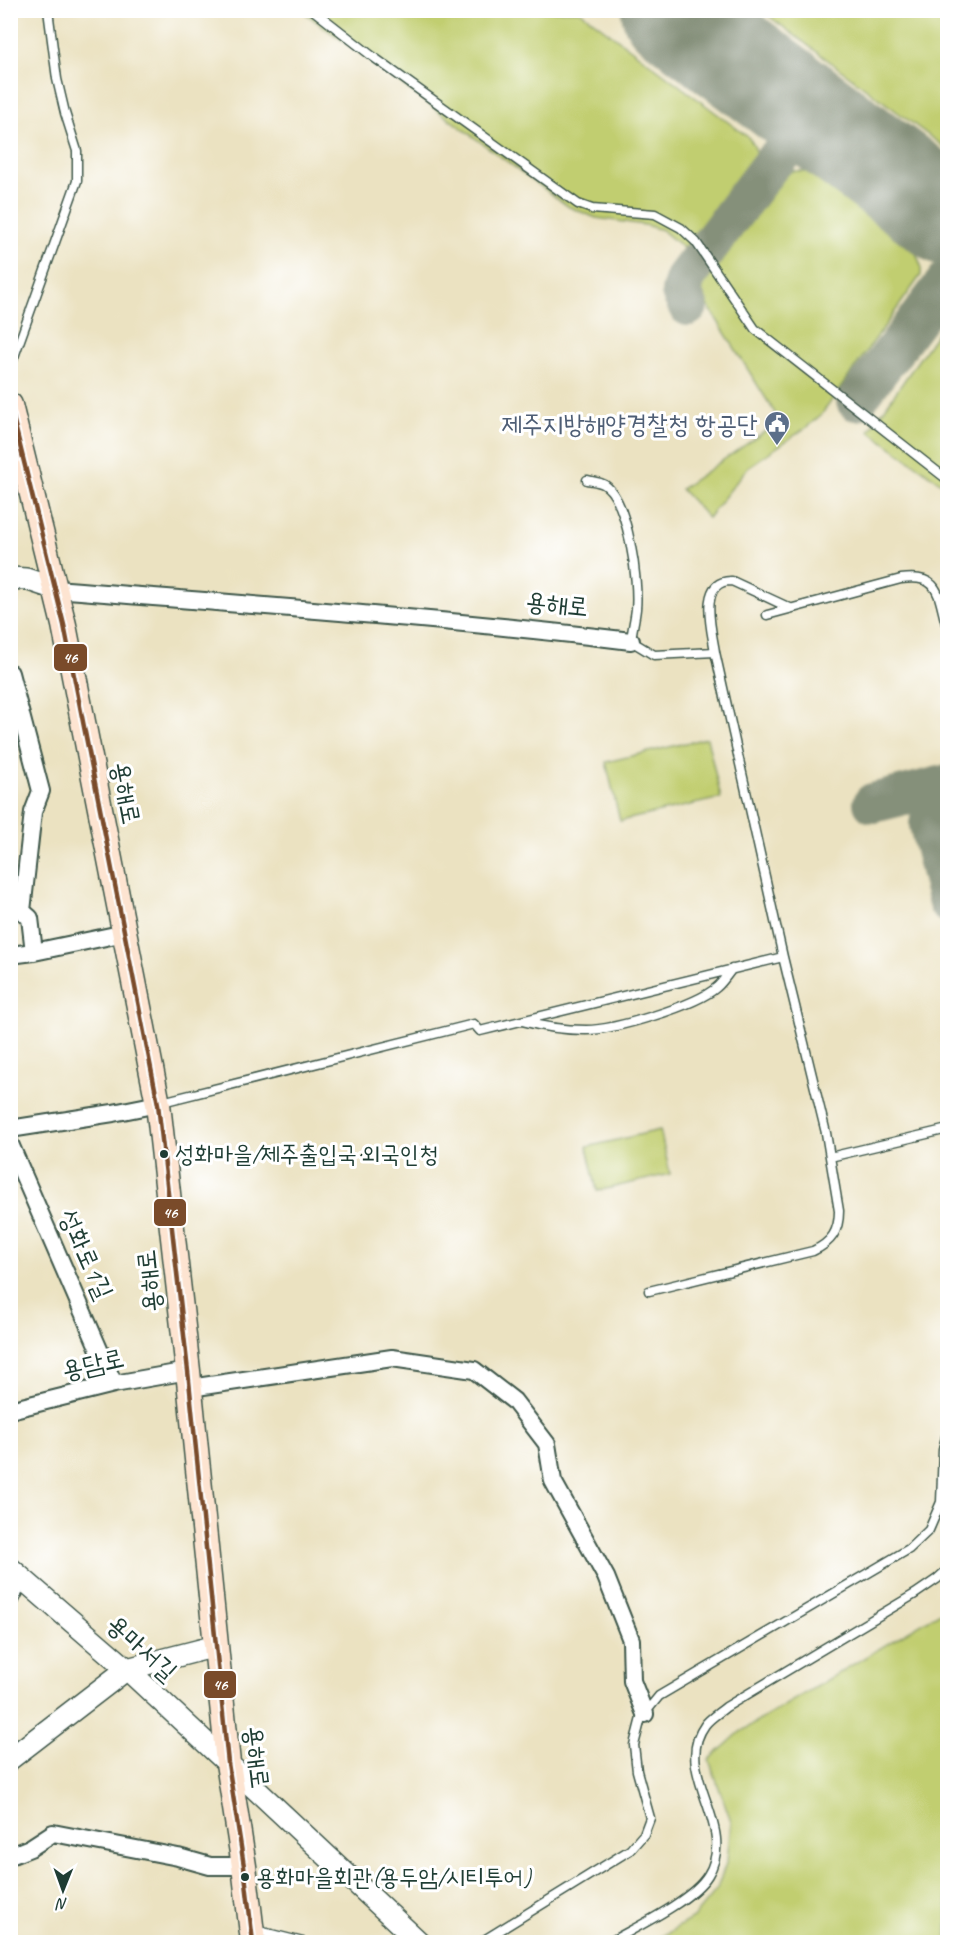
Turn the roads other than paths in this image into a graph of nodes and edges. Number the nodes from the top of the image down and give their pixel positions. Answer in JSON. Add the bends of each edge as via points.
{"nodes":[{"id":1,"x":48,"y":10,"type":"edge"},
{"id":2,"x":313,"y":10,"type":"edge"},
{"id":3,"x":10,"y":368,"type":"edge"},
{"id":4,"x":10,"y":405,"type":"edge"},
{"id":5,"x":587,"y":480,"type":"dead end"},
{"id":6,"x":948,"y":480,"type":"edge"},
{"id":7,"x":10,"y":578,"type":"edge"},
{"id":8,"x":56,"y":589,"type":"junction"},
{"id":9,"x":790,"y":609,"type":"junction"},
{"id":10,"x":767,"y":615,"type":"dead end"},
{"id":11,"x":948,"y":630,"type":"edge"},
{"id":12,"x":631,"y":641,"type":"junction"},
{"id":13,"x":715,"y":652,"type":"junction"},
{"id":14,"x":10,"y":673,"type":"edge"},
{"id":15,"x":125,"y":933,"type":"junction"},
{"id":16,"x":33,"y":952,"type":"junction"},
{"id":17,"x":10,"y":955,"type":"edge"},
{"id":18,"x":783,"y":957,"type":"junction"},
{"id":19,"x":732,"y":969,"type":"junction"},
{"id":20,"x":521,"y":1021,"type":"junction"},
{"id":21,"x":158,"y":1104,"type":"junction"},
{"id":22,"x":10,"y":1128,"type":"edge"},
{"id":23,"x":948,"y":1129,"type":"edge"},
{"id":24,"x":10,"y":1144,"type":"edge"},
{"id":25,"x":830,"y":1157,"type":"junction"},
{"id":26,"x":649,"y":1291,"type":"dead end"},
{"id":27,"x":189,"y":1379,"type":"junction"},
{"id":28,"x":114,"y":1384,"type":"junction"},
{"id":29,"x":10,"y":1410,"type":"edge"},
{"id":30,"x":948,"y":1428,"type":"edge"},
{"id":31,"x":948,"y":1569,"type":"edge"},
{"id":32,"x":16,"y":1573,"type":"edge"},
{"id":33,"x":10,"y":1600,"type":"edge"},
{"id":34,"x":216,"y":1646,"type":"junction"},
{"id":35,"x":127,"y":1669,"type":"junction"},
{"id":36,"x":645,"y":1714,"type":"junction"},
{"id":37,"x":10,"y":1759,"type":"edge"},
{"id":38,"x":228,"y":1763,"type":"junction"},
{"id":39,"x":10,"y":1856,"type":"edge"},
{"id":40,"x":243,"y":1866,"type":"junction"},
{"id":41,"x":252,"y":1936,"type":"edge"},
{"id":42,"x":303,"y":1942,"type":"edge"},
{"id":43,"x":419,"y":1942,"type":"edge"},
{"id":44,"x":481,"y":1942,"type":"edge"},
{"id":45,"x":610,"y":1942,"type":"edge"}],
"edges":[{"from":1,"to":3,"type":"lane","via":[[57,79],[77,152],[77,181]]},
{"from":2,"to":6,"type":"lane","via":[[578,204],[592,209],[655,214],[674,222],[696,242],[755,329]]},
{"from":4,"to":8,"type":"main road","name":"용해로"},
{"from":5,"to":12,"type":"lane","via":[[605,484],[619,503],[630,539],[636,607]]},
{"from":7,"to":8,"type":"street"},
{"from":8,"to":12,"type":"street","name":"용해로","via":[[377,615]]},
{"from":8,"to":15,"type":"main road","name":"용해로"},
{"from":9,"to":10,"type":"lane"},
{"from":9,"to":11,"type":"lane","via":[[901,579],[920,578],[930,582],[937,592]]},
{"from":9,"to":13,"type":"lane","via":[[732,581],[717,585],[710,603]]},
{"from":12,"to":13,"type":"lane","name":"용해로","via":[[654,655]]},
{"from":13,"to":18,"type":"lane"},
{"from":14,"to":16,"type":"street","via":[[41,791],[33,812],[22,911],[30,918]]},
{"from":15,"to":16,"type":"street"},
{"from":15,"to":21,"type":"main road","name":"용해로"},
{"from":16,"to":17,"type":"street"},
{"from":18,"to":19,"type":"lane"},
{"from":18,"to":25,"type":"lane"},
{"from":19,"to":20,"type":"lane"},
{"from":19,"to":20,"type":"lane","via":[[717,987],[696,1000],[626,1022],[587,1030]]},
{"from":20,"to":21,"type":"lane","via":[[480,1032],[474,1024]]},
{"from":21,"to":22,"type":"street"},
{"from":21,"to":27,"type":"main road","name":"용해로"},
{"from":23,"to":25,"type":"lane"},
{"from":24,"to":28,"type":"street","name":"성화로1길"},
{"from":25,"to":26,"type":"lane","via":[[839,1224],[825,1246]]},
{"from":27,"to":28,"type":"street","name":"용담로"},
{"from":27,"to":34,"type":"main road","name":"용해로"},
{"from":27,"to":36,"type":"street","name":"용담로","via":[[392,1358],[474,1370],[514,1401],[546,1444],[553,1481],[606,1577],[631,1640],[632,1681]]},
{"from":28,"to":29,"type":"street","name":"용담로"},
{"from":30,"to":36,"type":"lane","via":[[941,1503],[929,1530],[909,1549],[659,1696]]},
{"from":31,"to":45,"type":"lane","via":[[915,1594],[726,1707],[705,1726],[699,1737],[696,1761],[716,1834],[712,1865],[695,1890]]},
{"from":32,"to":33,"type":"street"},
{"from":32,"to":35,"type":"street","name":"용마서길"},
{"from":34,"to":35,"type":"street"},
{"from":34,"to":38,"type":"main road","name":"용해로"},
{"from":35,"to":37,"type":"street"},
{"from":35,"to":38,"type":"street","name":"용마서길"},
{"from":36,"to":44,"type":"lane","via":[[634,1745],[650,1818],[644,1834],[630,1850]]},
{"from":38,"to":40,"type":"main road","name":"용해로"},
{"from":38,"to":43,"type":"street","name":"용마서길"},
{"from":39,"to":40,"type":"street","via":[[54,1833],[210,1866]]},
{"from":40,"to":41,"type":"main road","name":"용해로"},
{"from":41,"to":42,"type":"lane"}]}
